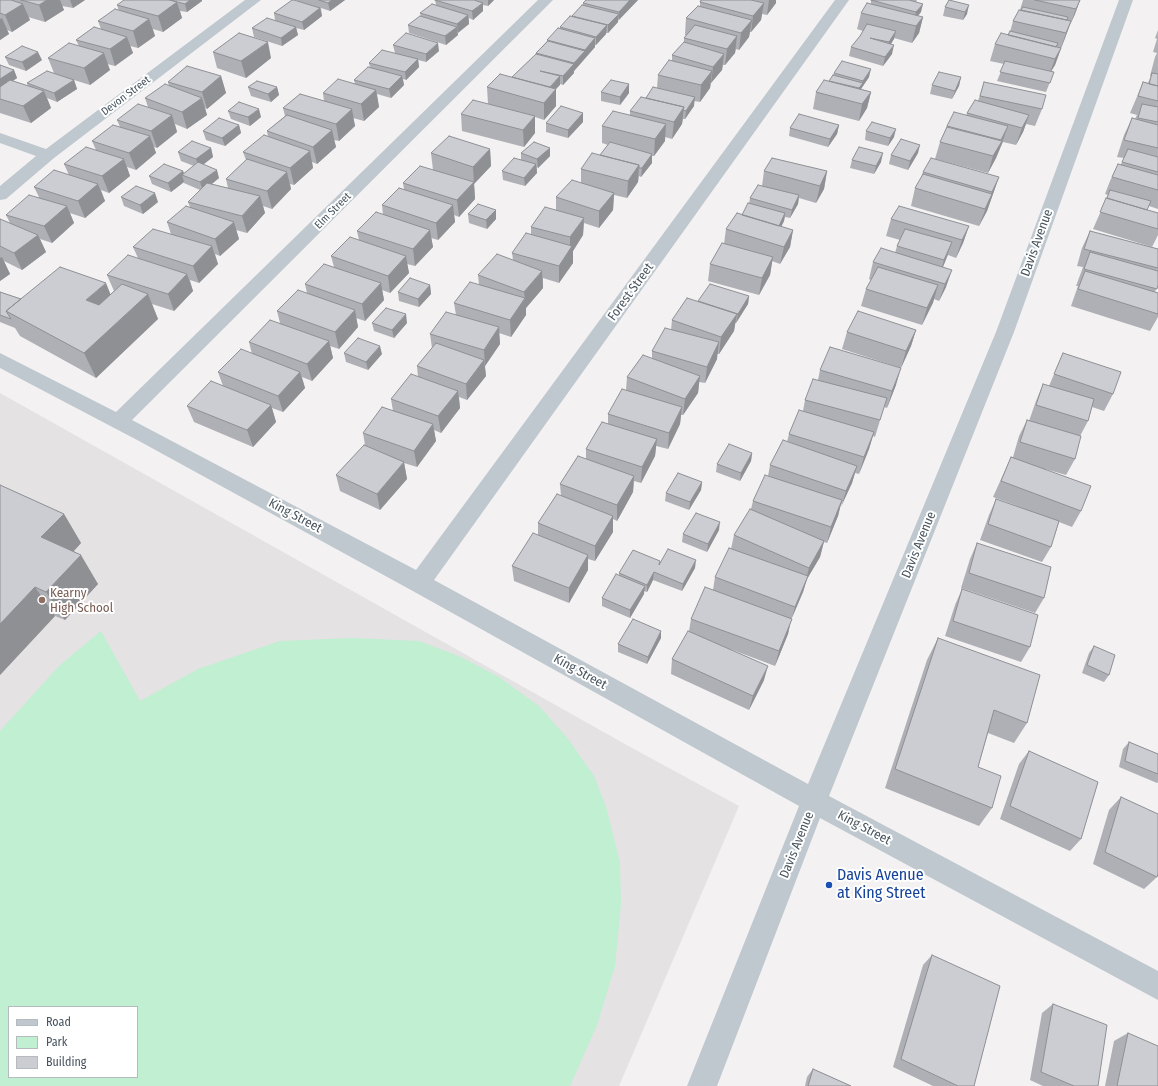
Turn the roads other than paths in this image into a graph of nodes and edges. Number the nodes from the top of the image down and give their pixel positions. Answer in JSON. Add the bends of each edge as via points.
{"nodes":[{"id":1,"x":254,"y":0,"type":"edge"},
{"id":2,"x":546,"y":0,"type":"edge"},
{"id":3,"x":842,"y":0,"type":"edge"},
{"id":4,"x":1126,"y":0,"type":"edge"},
{"id":5,"x":0,"y":138,"type":"edge"},
{"id":6,"x":48,"y":155,"type":"junction"},
{"id":7,"x":0,"y":195,"type":"edge"},
{"id":8,"x":0,"y":360,"type":"edge"},
{"id":9,"x":119,"y":421,"type":"junction"},
{"id":10,"x":419,"y":583,"type":"junction"},
{"id":11,"x":814,"y":801,"type":"junction"},
{"id":12,"x":1158,"y":986,"type":"edge"},
{"id":13,"x":702,"y":1086,"type":"edge"}],
"edges":[{"from":1,"to":6,"type":"street","name":"Devon Street"},
{"from":2,"to":9,"type":"street","name":"Elm Street"},
{"from":3,"to":10,"type":"street","name":"Forest Street"},
{"from":4,"to":11,"type":"street","name":"Davis Avenue","via":[[1005,332]]},
{"from":5,"to":6,"type":"street"},
{"from":6,"to":7,"type":"street","name":"Devon Street"},
{"from":8,"to":9,"type":"street","name":"King Street"},
{"from":9,"to":10,"type":"street","name":"King Street"},
{"from":10,"to":11,"type":"street","name":"King Street"},
{"from":11,"to":12,"type":"street","name":"King Street"},
{"from":11,"to":13,"type":"street","name":"Davis Avenue"}]}
